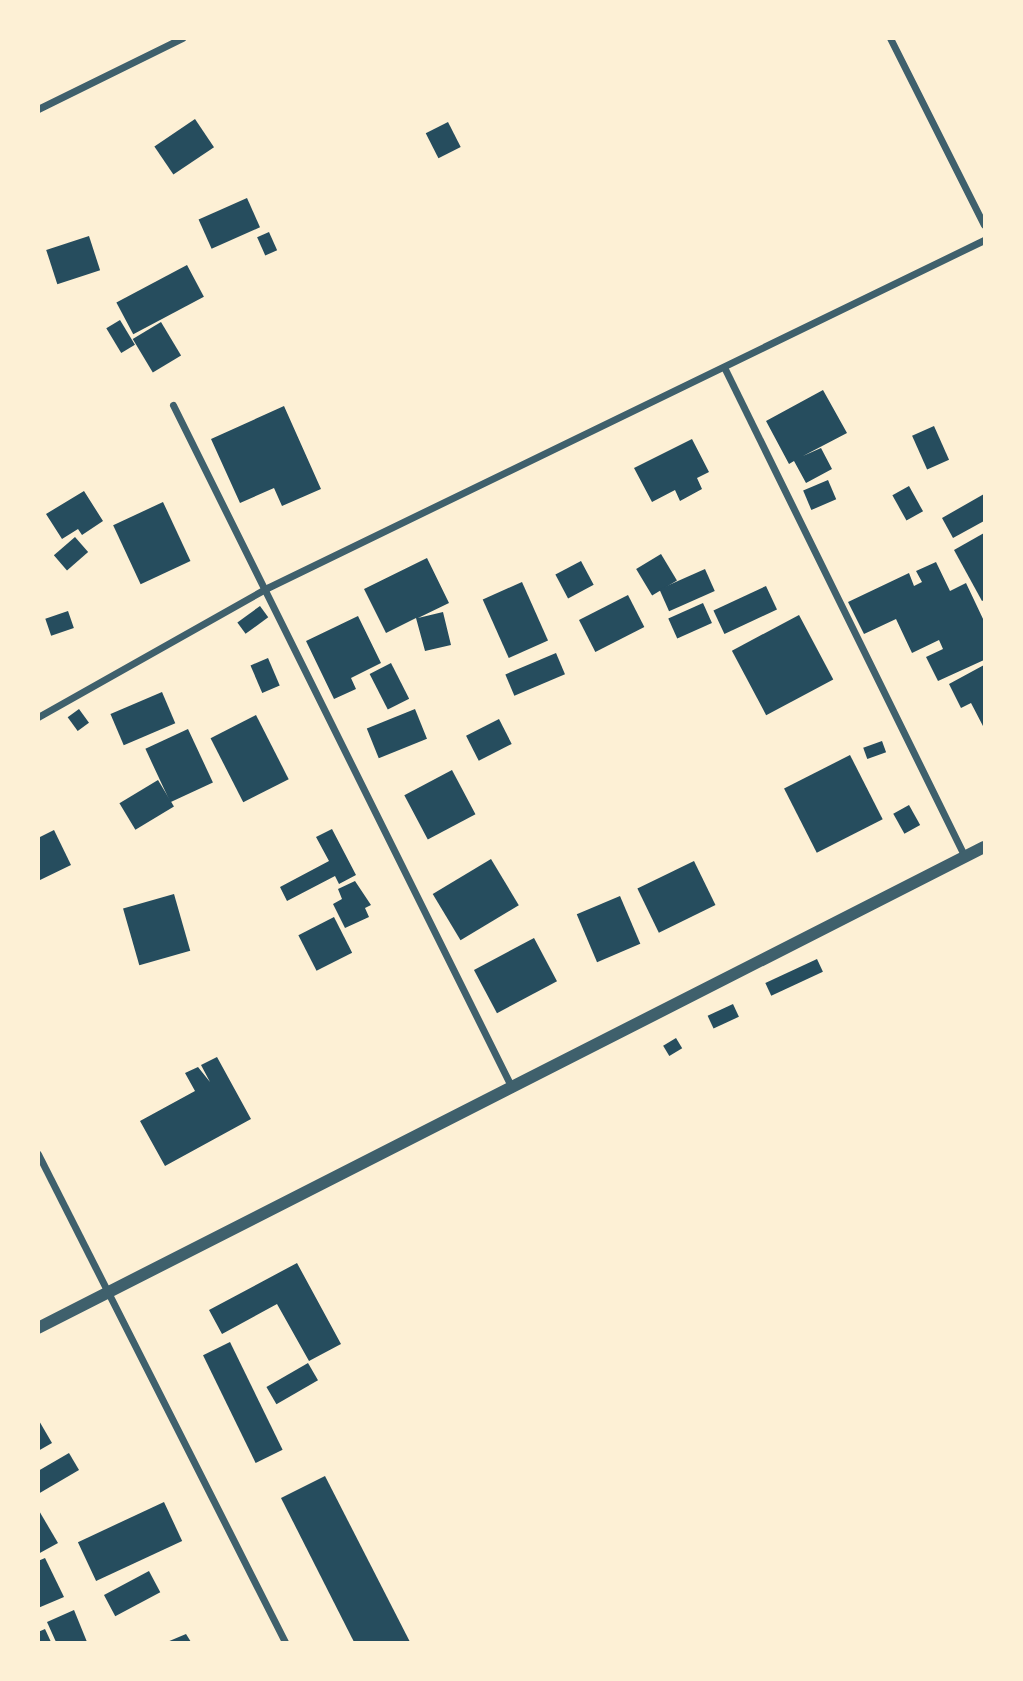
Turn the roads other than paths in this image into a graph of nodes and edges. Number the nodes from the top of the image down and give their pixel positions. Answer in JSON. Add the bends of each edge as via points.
{"nodes":[{"id":1,"x":182,"y":38,"type":"edge"},
{"id":2,"x":890,"y":38,"type":"edge"},
{"id":3,"x":38,"y":109,"type":"edge"},
{"id":4,"x":985,"y":225,"type":"edge"},
{"id":5,"x":985,"y":240,"type":"edge"},
{"id":6,"x":724,"y":367,"type":"junction"},
{"id":7,"x":173,"y":404,"type":"dead end"},
{"id":8,"x":267,"y":588,"type":"junction"},
{"id":9,"x":38,"y":717,"type":"edge"},
{"id":10,"x":985,"y":847,"type":"edge"},
{"id":11,"x":965,"y":857,"type":"junction"},
{"id":12,"x":512,"y":1088,"type":"junction"},
{"id":13,"x":38,"y":1154,"type":"edge"},
{"id":14,"x":109,"y":1293,"type":"junction"},
{"id":15,"x":38,"y":1328,"type":"edge"},
{"id":16,"x":285,"y":1643,"type":"edge"}],
"edges":[{"from":1,"to":3,"type":"street"},
{"from":2,"to":4,"type":"street"},
{"from":5,"to":6,"type":"street"},
{"from":6,"to":8,"type":"street"},
{"from":6,"to":11,"type":"street"},
{"from":7,"to":8,"type":"street"},
{"from":8,"to":9,"type":"street"},
{"from":8,"to":12,"type":"street"},
{"from":10,"to":11,"type":"street"},
{"from":11,"to":12,"type":"street"},
{"from":12,"to":14,"type":"street"},
{"from":13,"to":14,"type":"street"},
{"from":14,"to":15,"type":"street"},
{"from":14,"to":16,"type":"street"}]}
